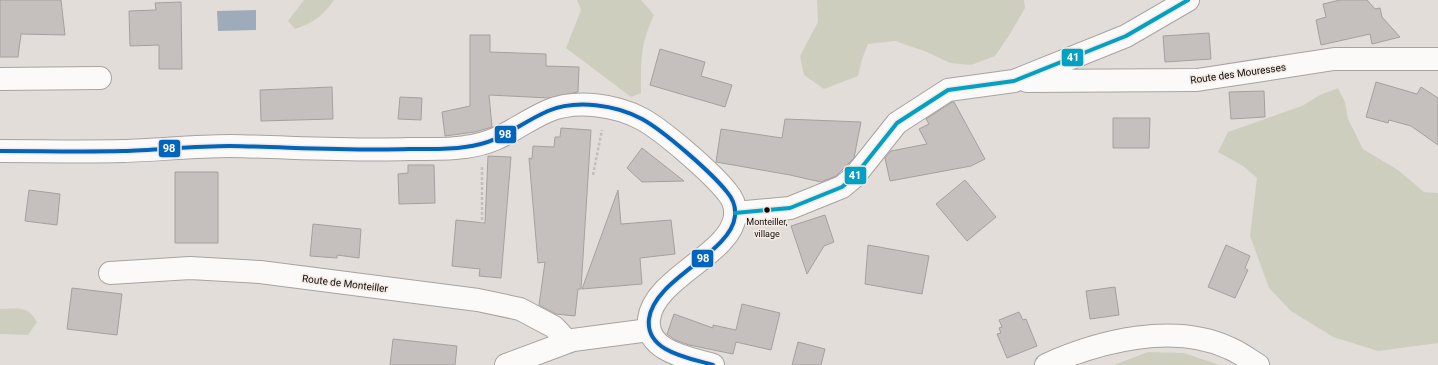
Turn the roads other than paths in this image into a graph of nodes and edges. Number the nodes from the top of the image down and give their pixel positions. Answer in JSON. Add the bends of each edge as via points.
{"nodes":[{"id":1,"x":1188,"y":0,"type":"edge"},
{"id":2,"x":1438,"y":59,"type":"edge"},
{"id":3,"x":100,"y":78,"type":"dead end"},
{"id":4,"x":0,"y":79,"type":"edge"},
{"id":5,"x":1014,"y":81,"type":"junction"},
{"id":6,"x":0,"y":151,"type":"edge"},
{"id":7,"x":735,"y":213,"type":"junction"},
{"id":8,"x":110,"y":273,"type":"dead end"},
{"id":9,"x":649,"y":330,"type":"junction"},
{"id":10,"x":568,"y":342,"type":"junction"},
{"id":11,"x":506,"y":365,"type":"edge"},
{"id":12,"x":713,"y":365,"type":"edge"},
{"id":13,"x":1046,"y":365,"type":"edge"},
{"id":14,"x":1258,"y":365,"type":"edge"}],
"edges":[{"from":1,"to":5,"type":"street","via":[[1126,36]]},
{"from":2,"to":5,"type":"street","name":"Route des Mouresses","via":[[1334,59],[1196,80]]},
{"from":3,"to":4,"type":"street"},
{"from":5,"to":7,"type":"street","via":[[948,90],[898,123],[854,177],[842,187],[790,208]]},
{"from":6,"to":7,"type":"street","via":[[63,152],[229,146],[366,150],[451,149],[480,145],[501,138],[549,110],[585,105],[609,108],[644,120],[684,152],[728,193]]},
{"from":7,"to":9,"type":"street","via":[[733,225],[722,240],[660,297],[650,312]]},
{"from":8,"to":10,"type":"street","name":"Route de Monteiller","via":[[190,268],[248,271],[478,300],[520,309],[554,327]]},
{"from":9,"to":10,"type":"street"},
{"from":9,"to":12,"type":"street","via":[[654,339],[667,350]]},
{"from":10,"to":11,"type":"street"},
{"from":13,"to":14,"type":"street","via":[[1102,344],[1125,339],[1168,336],[1211,341]]}]}
